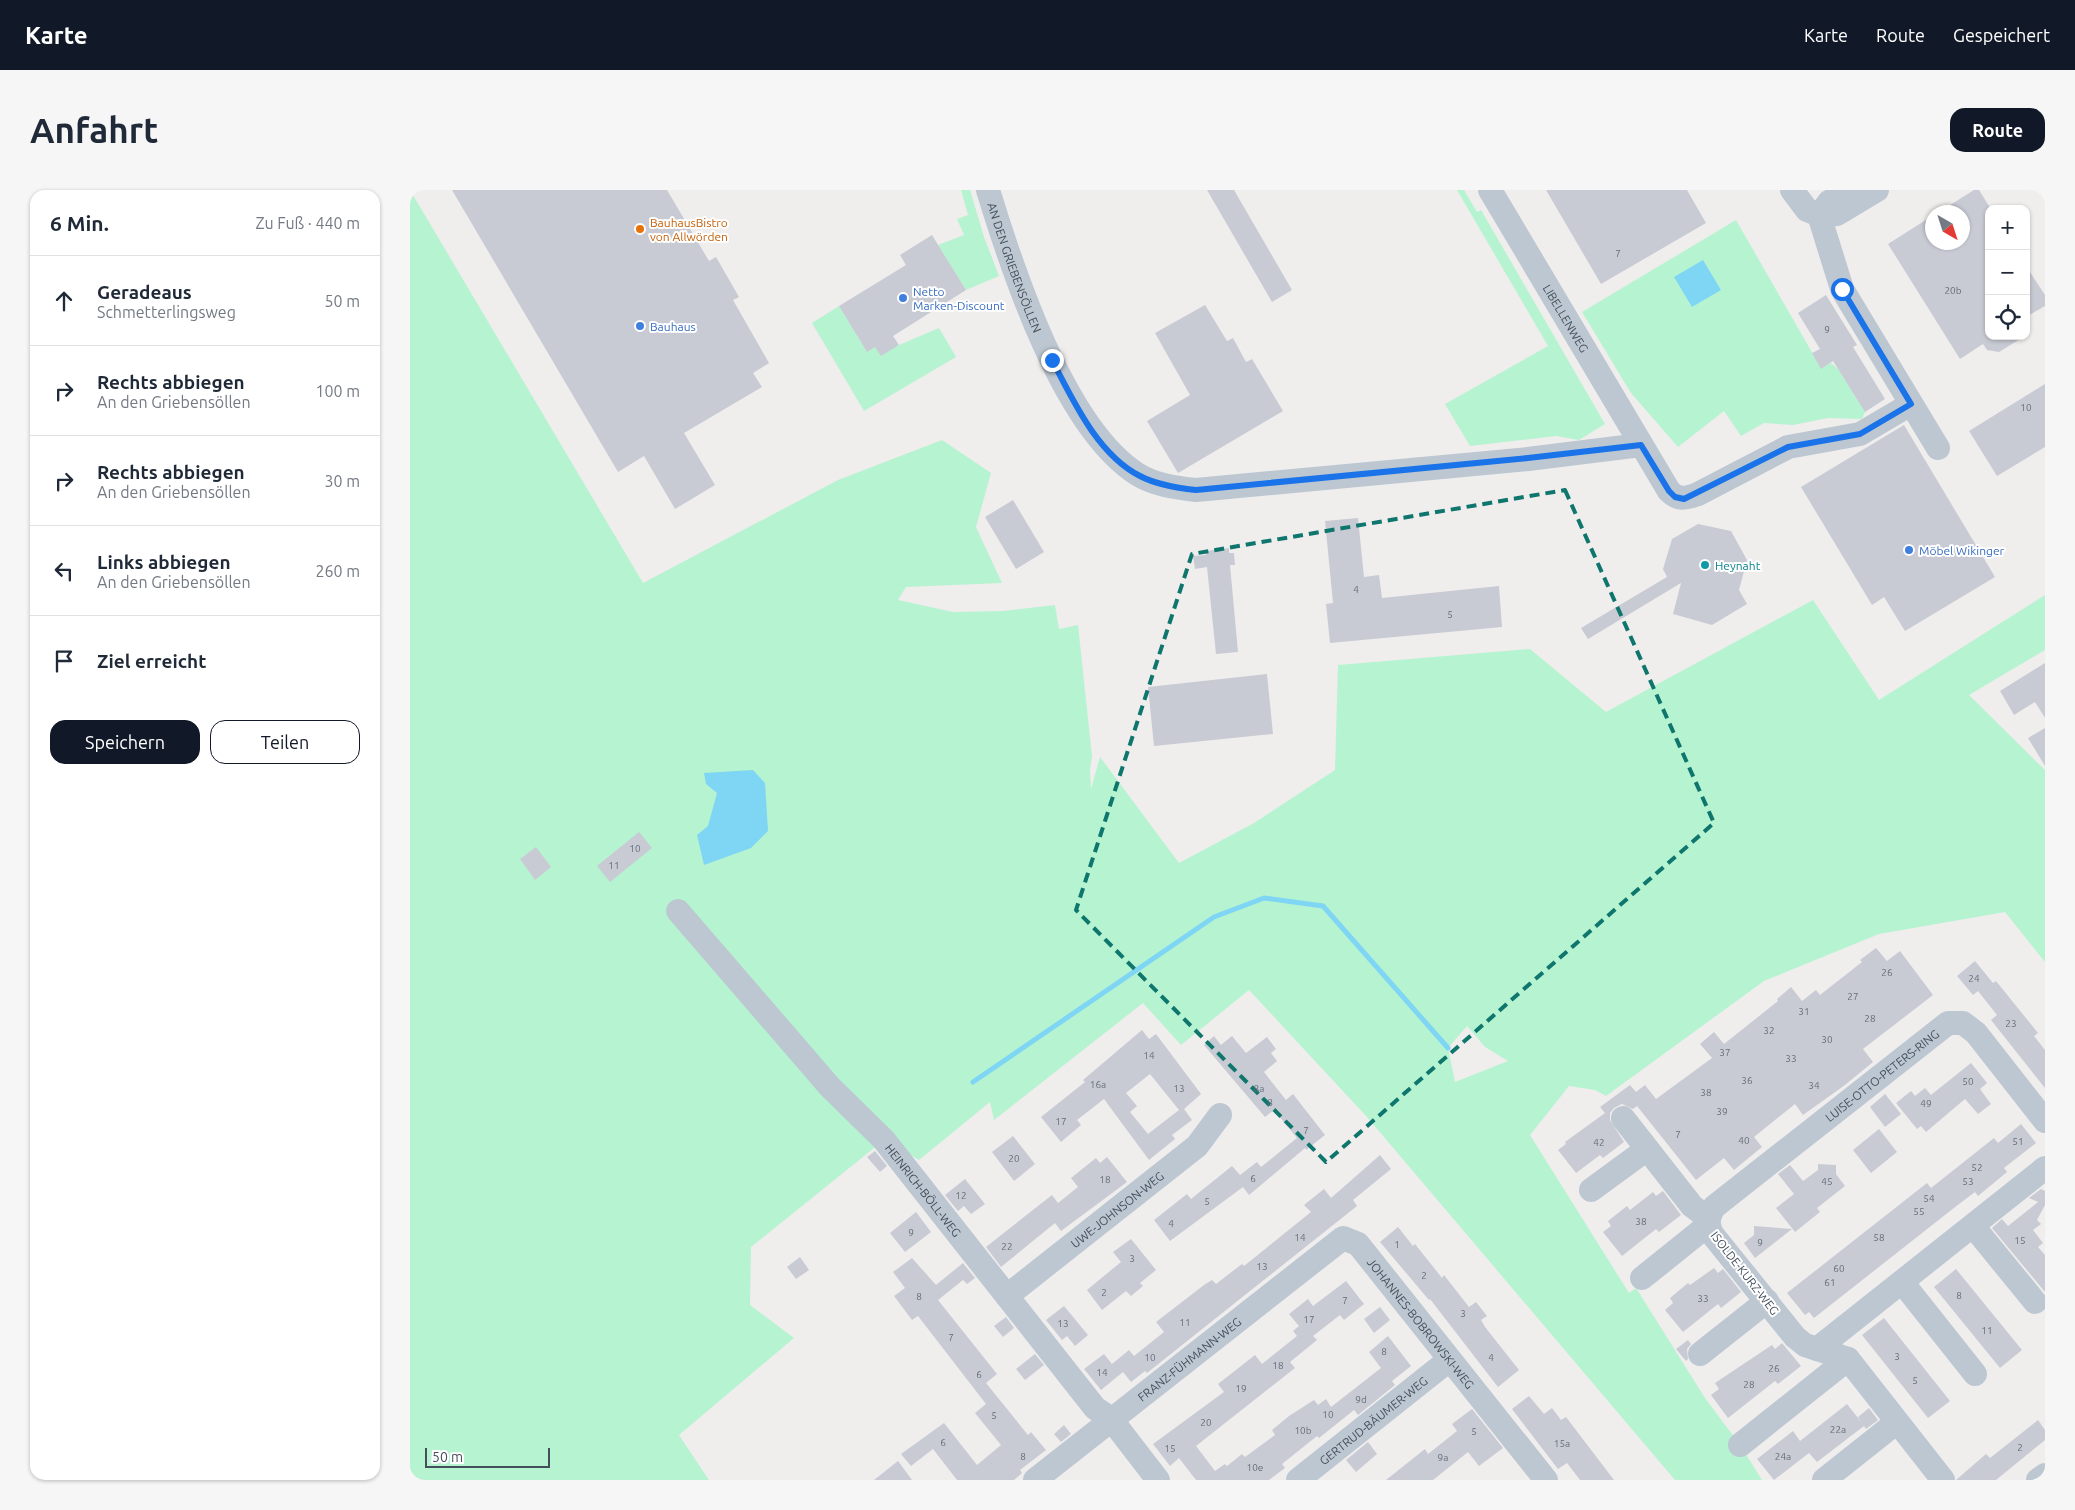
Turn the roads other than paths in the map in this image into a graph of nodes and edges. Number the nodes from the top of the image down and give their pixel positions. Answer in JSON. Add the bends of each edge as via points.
{"nodes":[{"id":1,"x":988,"y":190,"type":"edge"},
{"id":2,"x":1490,"y":190,"type":"edge"},
{"id":3,"x":1792,"y":190,"type":"edge"},
{"id":4,"x":1848,"y":190,"type":"edge"},
{"id":5,"x":1876,"y":190,"type":"edge"},
{"id":6,"x":1819,"y":215,"type":"junction"},
{"id":7,"x":1911,"y":404,"type":"junction"},
{"id":8,"x":1641,"y":445,"type":"junction"},
{"id":9,"x":1938,"y":448,"type":"dead end"},
{"id":10,"x":678,"y":911,"type":"dead end"},
{"id":11,"x":1220,"y":1115,"type":"dead end"},
{"id":12,"x":1623,"y":1118,"type":"dead end"},
{"id":13,"x":2045,"y":1121,"type":"edge"},
{"id":14,"x":1647,"y":1149,"type":"junction"},
{"id":15,"x":2045,"y":1168,"type":"edge"},
{"id":16,"x":1591,"y":1190,"type":"dead end"},
{"id":17,"x":1708,"y":1221,"type":"junction"},
{"id":18,"x":1972,"y":1226,"type":"junction"},
{"id":19,"x":1343,"y":1238,"type":"joint"},
{"id":20,"x":1642,"y":1278,"type":"dead end"},
{"id":21,"x":1902,"y":1282,"type":"junction"},
{"id":22,"x":1007,"y":1296,"type":"junction"},
{"id":23,"x":1767,"y":1301,"type":"junction"},
{"id":24,"x":2035,"y":1302,"type":"dead end"},
{"id":25,"x":1817,"y":1349,"type":"junction"},
{"id":26,"x":1700,"y":1354,"type":"dead end"},
{"id":27,"x":1848,"y":1359,"type":"junction"},
{"id":28,"x":1449,"y":1360,"type":"junction"},
{"id":29,"x":1976,"y":1374,"type":"dead end"},
{"id":30,"x":1110,"y":1420,"type":"junction"},
{"id":31,"x":1897,"y":1422,"type":"junction"},
{"id":32,"x":1740,"y":1444,"type":"dead end"},
{"id":33,"x":2045,"y":1475,"type":"edge"},
{"id":34,"x":1035,"y":1480,"type":"edge"},
{"id":35,"x":1158,"y":1480,"type":"edge"},
{"id":36,"x":1298,"y":1480,"type":"edge"},
{"id":37,"x":1546,"y":1480,"type":"edge"},
{"id":38,"x":1824,"y":1480,"type":"edge"},
{"id":39,"x":1943,"y":1480,"type":"edge"},
{"id":40,"x":2038,"y":1480,"type":"edge"}],
"edges":[{"from":1,"to":8,"type":"street","name":"AN DEN GRIEBENSÖLLEN","via":[[1014,270],[1056,368],[1097,436],[1114,456],[1139,476],[1174,488],[1196,490],[1518,460]]},
{"from":2,"to":8,"type":"street","name":"LIBELLENWEG"},
{"from":3,"to":6,"type":"street","via":[[1807,210]]},
{"from":4,"to":6,"type":"street","via":[[1829,202]]},
{"from":5,"to":6,"type":"street","via":[[1837,214]]},
{"from":6,"to":7,"type":"street","via":[[1842,289]]},
{"from":7,"to":8,"type":"street","via":[[1860,434],[1788,447],[1684,499],[1669,491]]},
{"from":7,"to":9,"type":"street"},
{"from":10,"to":22,"type":"street","name":"HEINRICH-BÖLL-WEG","via":[[830,1087],[884,1140]]},
{"from":11,"to":22,"type":"street","name":"UWE-JOHNSON-WEG","via":[[1197,1146]]},
{"from":12,"to":14,"type":"street","name":"ISOLDE-KURZ-WEG"},
{"from":13,"to":17,"type":"street","name":"LUISE-OTTO-PETERS-RING","via":[[1976,1033],[1962,1023],[1948,1023],[1714,1206]]},
{"from":14,"to":16,"type":"street"},
{"from":14,"to":17,"type":"street","name":"ISOLDE-KURZ-WEG","via":[[1692,1206]]},
{"from":15,"to":18,"type":"street"},
{"from":17,"to":20,"type":"street","name":"LUISE-OTTO-PETERS-RING"},
{"from":17,"to":23,"type":"street","name":"ISOLDE-KURZ-WEG","via":[[1712,1234]]},
{"from":18,"to":21,"type":"street"},
{"from":18,"to":24,"type":"street"},
{"from":19,"to":28,"type":"street","name":"JOHANNES-BOBROWSKI-WEG","via":[[1358,1244]]},
{"from":19,"to":30,"type":"street","name":"FRANZ-FÜHMANN-WEG"},
{"from":21,"to":25,"type":"street"},
{"from":21,"to":29,"type":"street"},
{"from":22,"to":30,"type":"street","name":"HEINRICH-BÖLL-WEG","via":[[1095,1408]]},
{"from":23,"to":25,"type":"street","name":"ISOLDE-KURZ-WEG","via":[[1795,1337]]},
{"from":23,"to":26,"type":"street"},
{"from":25,"to":27,"type":"street","name":"ISOLDE-KURZ-WEG"},
{"from":27,"to":31,"type":"street"},
{"from":27,"to":32,"type":"street"},
{"from":28,"to":36,"type":"street","name":"GERTRUD-BÄUMER-WEG"},
{"from":28,"to":37,"type":"street","name":"JOHANNES-BOBROWSKI-WEG"},
{"from":30,"to":34,"type":"street","name":"FRANZ-FÜHMANN-WEG"},
{"from":30,"to":35,"type":"street","name":"HEINRICH-BÖLL-WEG"},
{"from":31,"to":38,"type":"street"},
{"from":31,"to":39,"type":"street"},
{"from":33,"to":40,"type":"street"}]}
